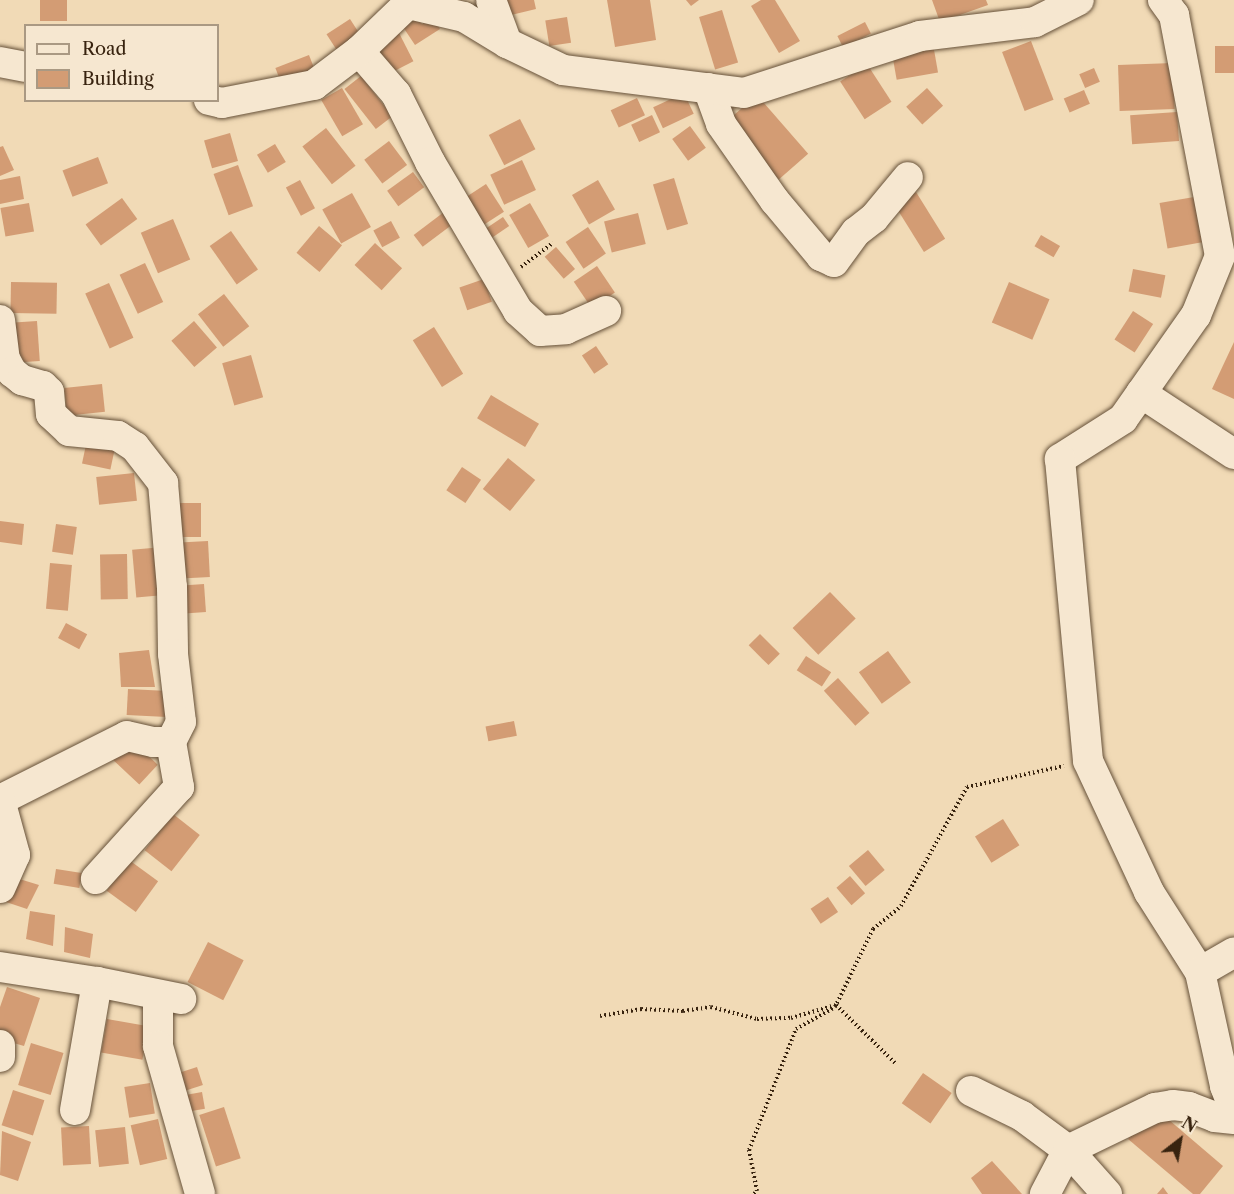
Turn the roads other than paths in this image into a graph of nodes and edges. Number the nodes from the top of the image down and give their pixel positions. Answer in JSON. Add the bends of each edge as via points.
{"nodes":[{"id":1,"x":491,"y":0,"type":"edge"},
{"id":2,"x":1079,"y":0,"type":"edge"},
{"id":3,"x":1163,"y":0,"type":"edge"},
{"id":4,"x":507,"y":43,"type":"junction"},
{"id":5,"x":359,"y":51,"type":"junction"},
{"id":6,"x":0,"y":62,"type":"edge"},
{"id":7,"x":24,"y":67,"type":"edge"},
{"id":8,"x":708,"y":88,"type":"junction"},
{"id":9,"x":218,"y":102,"type":"edge"},
{"id":10,"x":908,"y":177,"type":"dead end"},
{"id":11,"x":606,"y":311,"type":"dead end"},
{"id":12,"x":0,"y":320,"type":"edge"},
{"id":13,"x":1141,"y":393,"type":"junction"},
{"id":14,"x":1234,"y":454,"type":"edge"},
{"id":15,"x":171,"y":742,"type":"junction"},
{"id":16,"x":0,"y":800,"type":"edge"},
{"id":17,"x":96,"y":879,"type":"dead end"},
{"id":18,"x":0,"y":888,"type":"edge"},
{"id":19,"x":1234,"y":952,"type":"edge"},
{"id":20,"x":0,"y":967,"type":"edge"},
{"id":21,"x":1200,"y":972,"type":"junction"},
{"id":22,"x":97,"y":982,"type":"junction"},
{"id":23,"x":0,"y":1045,"type":"edge"},
{"id":24,"x":0,"y":1057,"type":"edge"},
{"id":25,"x":971,"y":1091,"type":"dead end"},
{"id":26,"x":75,"y":1110,"type":"dead end"},
{"id":27,"x":1234,"y":1110,"type":"edge"},
{"id":28,"x":1234,"y":1119,"type":"edge"},
{"id":29,"x":1068,"y":1150,"type":"junction"},
{"id":30,"x":200,"y":1193,"type":"edge"},
{"id":31,"x":1045,"y":1194,"type":"edge"},
{"id":32,"x":1107,"y":1194,"type":"edge"}],
"edges":[{"from":1,"to":4,"type":"street"},
{"from":2,"to":8,"type":"street","via":[[1035,22],[920,36],[744,93]]},
{"from":3,"to":13,"type":"street","via":[[1174,15],[1220,256],[1196,315]]},
{"from":4,"to":5,"type":"street","via":[[464,17],[408,4]]},
{"from":4,"to":8,"type":"street","via":[[563,70]]},
{"from":5,"to":9,"type":"street","via":[[314,85]]},
{"from":5,"to":11,"type":"street","via":[[396,94],[430,162],[518,311],[540,331],[566,329]]},
{"from":6,"to":7,"type":"street"},
{"from":8,"to":10,"type":"street","via":[[721,124],[775,201],[821,256],[834,262],[856,232],[874,218]]},
{"from":12,"to":15,"type":"street","via":[[5,359],[12,372],[50,392],[51,414],[69,431],[118,436],[135,447],[163,483],[181,723]]},
{"from":13,"to":14,"type":"street"},
{"from":13,"to":21,"type":"street","via":[[1124,419],[1060,459],[1088,761],[1149,892]]},
{"from":15,"to":16,"type":"street","via":[[128,736]]},
{"from":15,"to":17,"type":"street","via":[[178,787]]},
{"from":16,"to":18,"type":"street","via":[[15,855]]},
{"from":19,"to":21,"type":"street"},
{"from":20,"to":22,"type":"street"},
{"from":21,"to":27,"type":"street"},
{"from":22,"to":26,"type":"street"},
{"from":22,"to":30,"type":"street","via":[[169,997],[158,1046]]},
{"from":23,"to":24,"type":"street"},
{"from":25,"to":29,"type":"street","via":[[1022,1116]]},
{"from":28,"to":29,"type":"street","via":[[1189,1107],[1155,1108]]},
{"from":29,"to":31,"type":"street"},
{"from":29,"to":32,"type":"street"}]}
